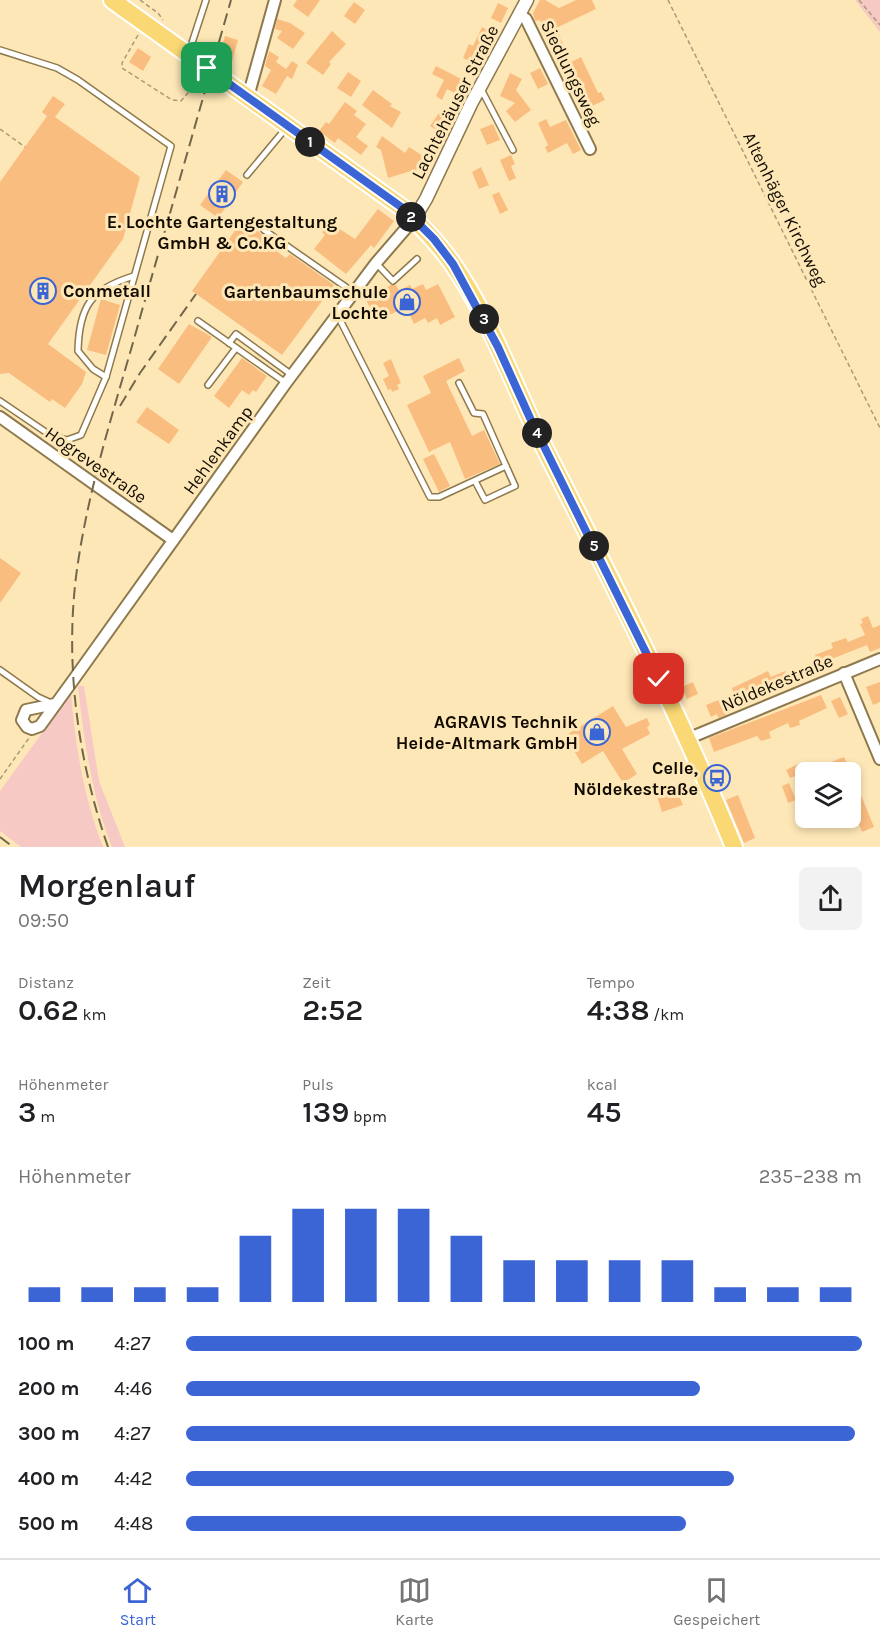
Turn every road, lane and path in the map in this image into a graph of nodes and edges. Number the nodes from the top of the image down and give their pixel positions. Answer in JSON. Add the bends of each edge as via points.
{"nodes":[{"id":1,"x":112,"y":0,"type":"edge"},
{"id":2,"x":206,"y":0,"type":"edge"},
{"id":3,"x":275,"y":0,"type":"edge"},
{"id":4,"x":527,"y":0,"type":"edge"},
{"id":5,"x":669,"y":0,"type":"edge"},
{"id":6,"x":859,"y":0,"type":"edge"},
{"id":7,"x":519,"y":14,"type":"junction"},
{"id":8,"x":146,"y":24,"type":"junction"},
{"id":9,"x":880,"y":26,"type":"edge"},
{"id":10,"x":0,"y":50,"type":"edge"},
{"id":11,"x":195,"y":59,"type":"junction"},
{"id":12,"x":480,"y":88,"type":"junction"},
{"id":13,"x":248,"y":97,"type":"junction"},
{"id":14,"x":288,"y":126,"type":"junction"},
{"id":15,"x":0,"y":129,"type":"edge"},
{"id":16,"x":25,"y":147,"type":"dead end"},
{"id":17,"x":590,"y":149,"type":"dead end"},
{"id":18,"x":513,"y":150,"type":"dead end"},
{"id":19,"x":247,"y":175,"type":"dead end"},
{"id":20,"x":414,"y":219,"type":"junction"},
{"id":21,"x":264,"y":230,"type":"dead end"},
{"id":22,"x":417,"y":259,"type":"dead end"},
{"id":23,"x":376,"y":263,"type":"junction"},
{"id":24,"x":134,"y":276,"type":"junction"},
{"id":25,"x":353,"y":292,"type":"junction"},
{"id":26,"x":337,"y":314,"type":"junction"},
{"id":27,"x":198,"y":321,"type":"dead end"},
{"id":28,"x":229,"y":343,"type":"junction"},
{"id":29,"x":236,"y":348,"type":"junction"},
{"id":30,"x":106,"y":377,"type":"junction"},
{"id":31,"x":289,"y":379,"type":"junction"},
{"id":32,"x":459,"y":383,"type":"dead end"},
{"id":33,"x":208,"y":385,"type":"dead end"},
{"id":34,"x":0,"y":401,"type":"edge"},
{"id":35,"x":0,"y":417,"type":"edge"},
{"id":36,"x":880,"y":428,"type":"edge"},
{"id":37,"x":506,"y":466,"type":"junction"},
{"id":38,"x":475,"y":481,"type":"junction"},
{"id":39,"x":173,"y":540,"type":"junction"},
{"id":40,"x":880,"y":659,"type":"edge"},
{"id":41,"x":0,"y":670,"type":"edge"},
{"id":42,"x":844,"y":673,"type":"junction"},
{"id":43,"x":55,"y":704,"type":"junction"},
{"id":44,"x":32,"y":729,"type":"junction"},
{"id":45,"x":687,"y":739,"type":"junction"},
{"id":46,"x":880,"y":759,"type":"edge"},
{"id":47,"x":0,"y":778,"type":"edge"},
{"id":48,"x":734,"y":847,"type":"edge"}],
"edges":[{"from":1,"to":8,"type":"main road"},
{"from":2,"to":11,"type":"lane"},
{"from":3,"to":13,"type":"street"},
{"from":4,"to":7,"type":"street","name":"Lachtehäuser Straße"},
{"from":5,"to":36,"type":"path","name":"Altenhäger Kirchweg"},
{"from":6,"to":9,"type":"path"},
{"from":7,"to":12,"type":"street","name":"Lachtehäuser Straße"},
{"from":7,"to":17,"type":"street","name":"Siedlungsweg","via":[[526,18]]},
{"from":8,"to":11,"type":"main road"},
{"from":8,"to":11,"type":"path","via":[[122,68],[172,100],[181,101],[193,87]]},
{"from":10,"to":24,"type":"lane","via":[[57,68],[171,146]]},
{"from":11,"to":13,"type":"main road"},
{"from":12,"to":18,"type":"lane"},
{"from":12,"to":20,"type":"street","name":"Lachtehäuser Straße"},
{"from":13,"to":14,"type":"main road"},
{"from":14,"to":19,"type":"lane"},
{"from":14,"to":20,"type":"main road"},
{"from":15,"to":16,"type":"path"},
{"from":20,"to":23,"type":"street","name":"Hehlenkamp"},
{"from":20,"to":45,"type":"main road","via":[[442,249],[469,290]]},
{"from":21,"to":25,"type":"lane"},
{"from":22,"to":23,"type":"lane","via":[[393,281]]},
{"from":23,"to":25,"type":"street","name":"Hehlenkamp"},
{"from":24,"to":30,"type":"lane"},
{"from":24,"to":30,"type":"lane","via":[[102,288],[88,305],[79,329],[78,351]]},
{"from":25,"to":26,"type":"street","name":"Hehlenkamp"},
{"from":26,"to":31,"type":"street","name":"Hehlenkamp"},
{"from":26,"to":38,"type":"lane","via":[[430,497],[439,497]]},
{"from":27,"to":28,"type":"lane"},
{"from":28,"to":29,"type":"lane"},
{"from":28,"to":31,"type":"lane","via":[[236,334]]},
{"from":29,"to":31,"type":"lane"},
{"from":29,"to":33,"type":"lane"},
{"from":30,"to":34,"type":"lane","via":[[81,435],[67,440],[53,437]]},
{"from":31,"to":39,"type":"street","name":"Hehlenkamp"},
{"from":32,"to":37,"type":"lane","via":[[474,413],[483,414]]},
{"from":35,"to":39,"type":"street","name":"Hogrevestraße"},
{"from":37,"to":38,"type":"lane"},
{"from":37,"to":38,"type":"lane","via":[[515,486],[485,500]]},
{"from":39,"to":43,"type":"street","name":"Hehlenkamp"},
{"from":40,"to":42,"type":"street","name":"Nöldekestraße"},
{"from":41,"to":43,"type":"lane"},
{"from":42,"to":45,"type":"street","name":"Nöldekestraße"},
{"from":42,"to":46,"type":"street"},
{"from":43,"to":44,"type":"street","name":"Hehlenkamp","via":[[40,726]]},
{"from":43,"to":44,"type":"street","via":[[26,710],[22,720]]},
{"from":44,"to":47,"type":"path","via":[[32,735]]},
{"from":45,"to":48,"type":"main road"}]}
